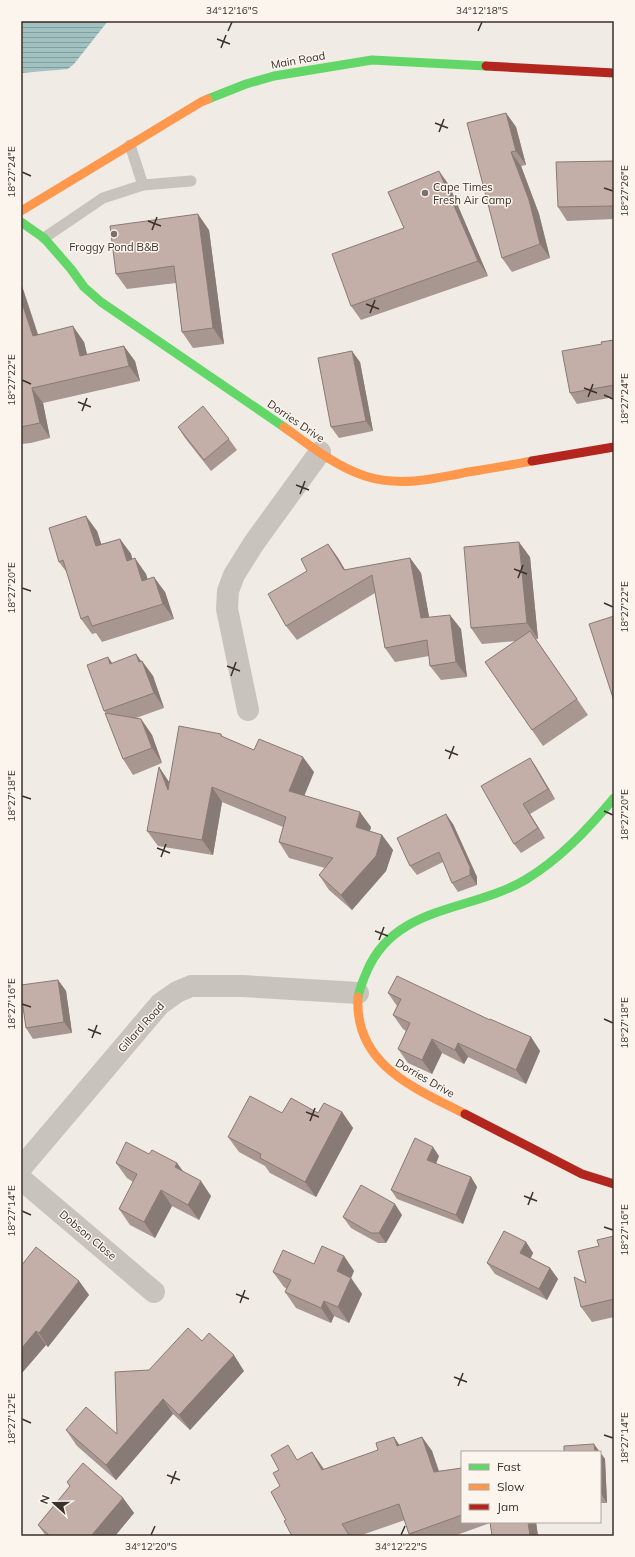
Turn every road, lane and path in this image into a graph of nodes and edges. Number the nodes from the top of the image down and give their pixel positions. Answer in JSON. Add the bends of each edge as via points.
{"nodes":[{"id":1,"x":614,"y":72,"type":"edge"},
{"id":2,"x":130,"y":145,"type":"junction"},
{"id":3,"x":191,"y":181,"type":"dead end"},
{"id":4,"x":143,"y":185,"type":"junction"},
{"id":5,"x":21,"y":212,"type":"edge"},
{"id":6,"x":21,"y":222,"type":"edge"},
{"id":7,"x":44,"y":238,"type":"junction"},
{"id":8,"x":614,"y":447,"type":"edge"},
{"id":9,"x":320,"y":452,"type":"junction"},
{"id":10,"x":248,"y":710,"type":"dead end"},
{"id":11,"x":614,"y":798,"type":"edge"},
{"id":12,"x":358,"y":993,"type":"junction"},
{"id":13,"x":21,"y":1168,"type":"edge"},
{"id":14,"x":21,"y":1179,"type":"edge"},
{"id":15,"x":614,"y":1184,"type":"edge"},
{"id":16,"x":154,"y":1292,"type":"dead end"}],
"edges":[{"from":1,"to":2,"type":"street","name":"Main Road","via":[[372,60],[312,69],[246,84],[201,102]]},
{"from":2,"to":4,"type":"lane"},
{"from":2,"to":5,"type":"street","name":"Main Road"},
{"from":3,"to":4,"type":"lane"},
{"from":4,"to":7,"type":"lane","via":[[103,198]]},
{"from":6,"to":7,"type":"street","name":"Dorries Drive"},
{"from":7,"to":9,"type":"street","name":"Dorries Drive","via":[[84,287],[101,302]]},
{"from":8,"to":9,"type":"street","name":"Dorries Drive","via":[[402,482],[362,476]]},
{"from":9,"to":10,"type":"street","via":[[254,543],[234,575],[228,591],[227,608]]},
{"from":11,"to":12,"type":"street","name":"Dorries Drive","via":[[557,858],[532,875],[505,889],[420,919],[396,932],[381,946]]},
{"from":12,"to":13,"type":"street","name":"Gillard Road","via":[[192,986],[177,992],[160,1004]]},
{"from":12,"to":15,"type":"street","name":"Dorries Drive","via":[[360,1025],[367,1044],[378,1062],[388,1071],[409,1085],[582,1174]]},
{"from":14,"to":16,"type":"street","name":"Dobson Close"}]}
